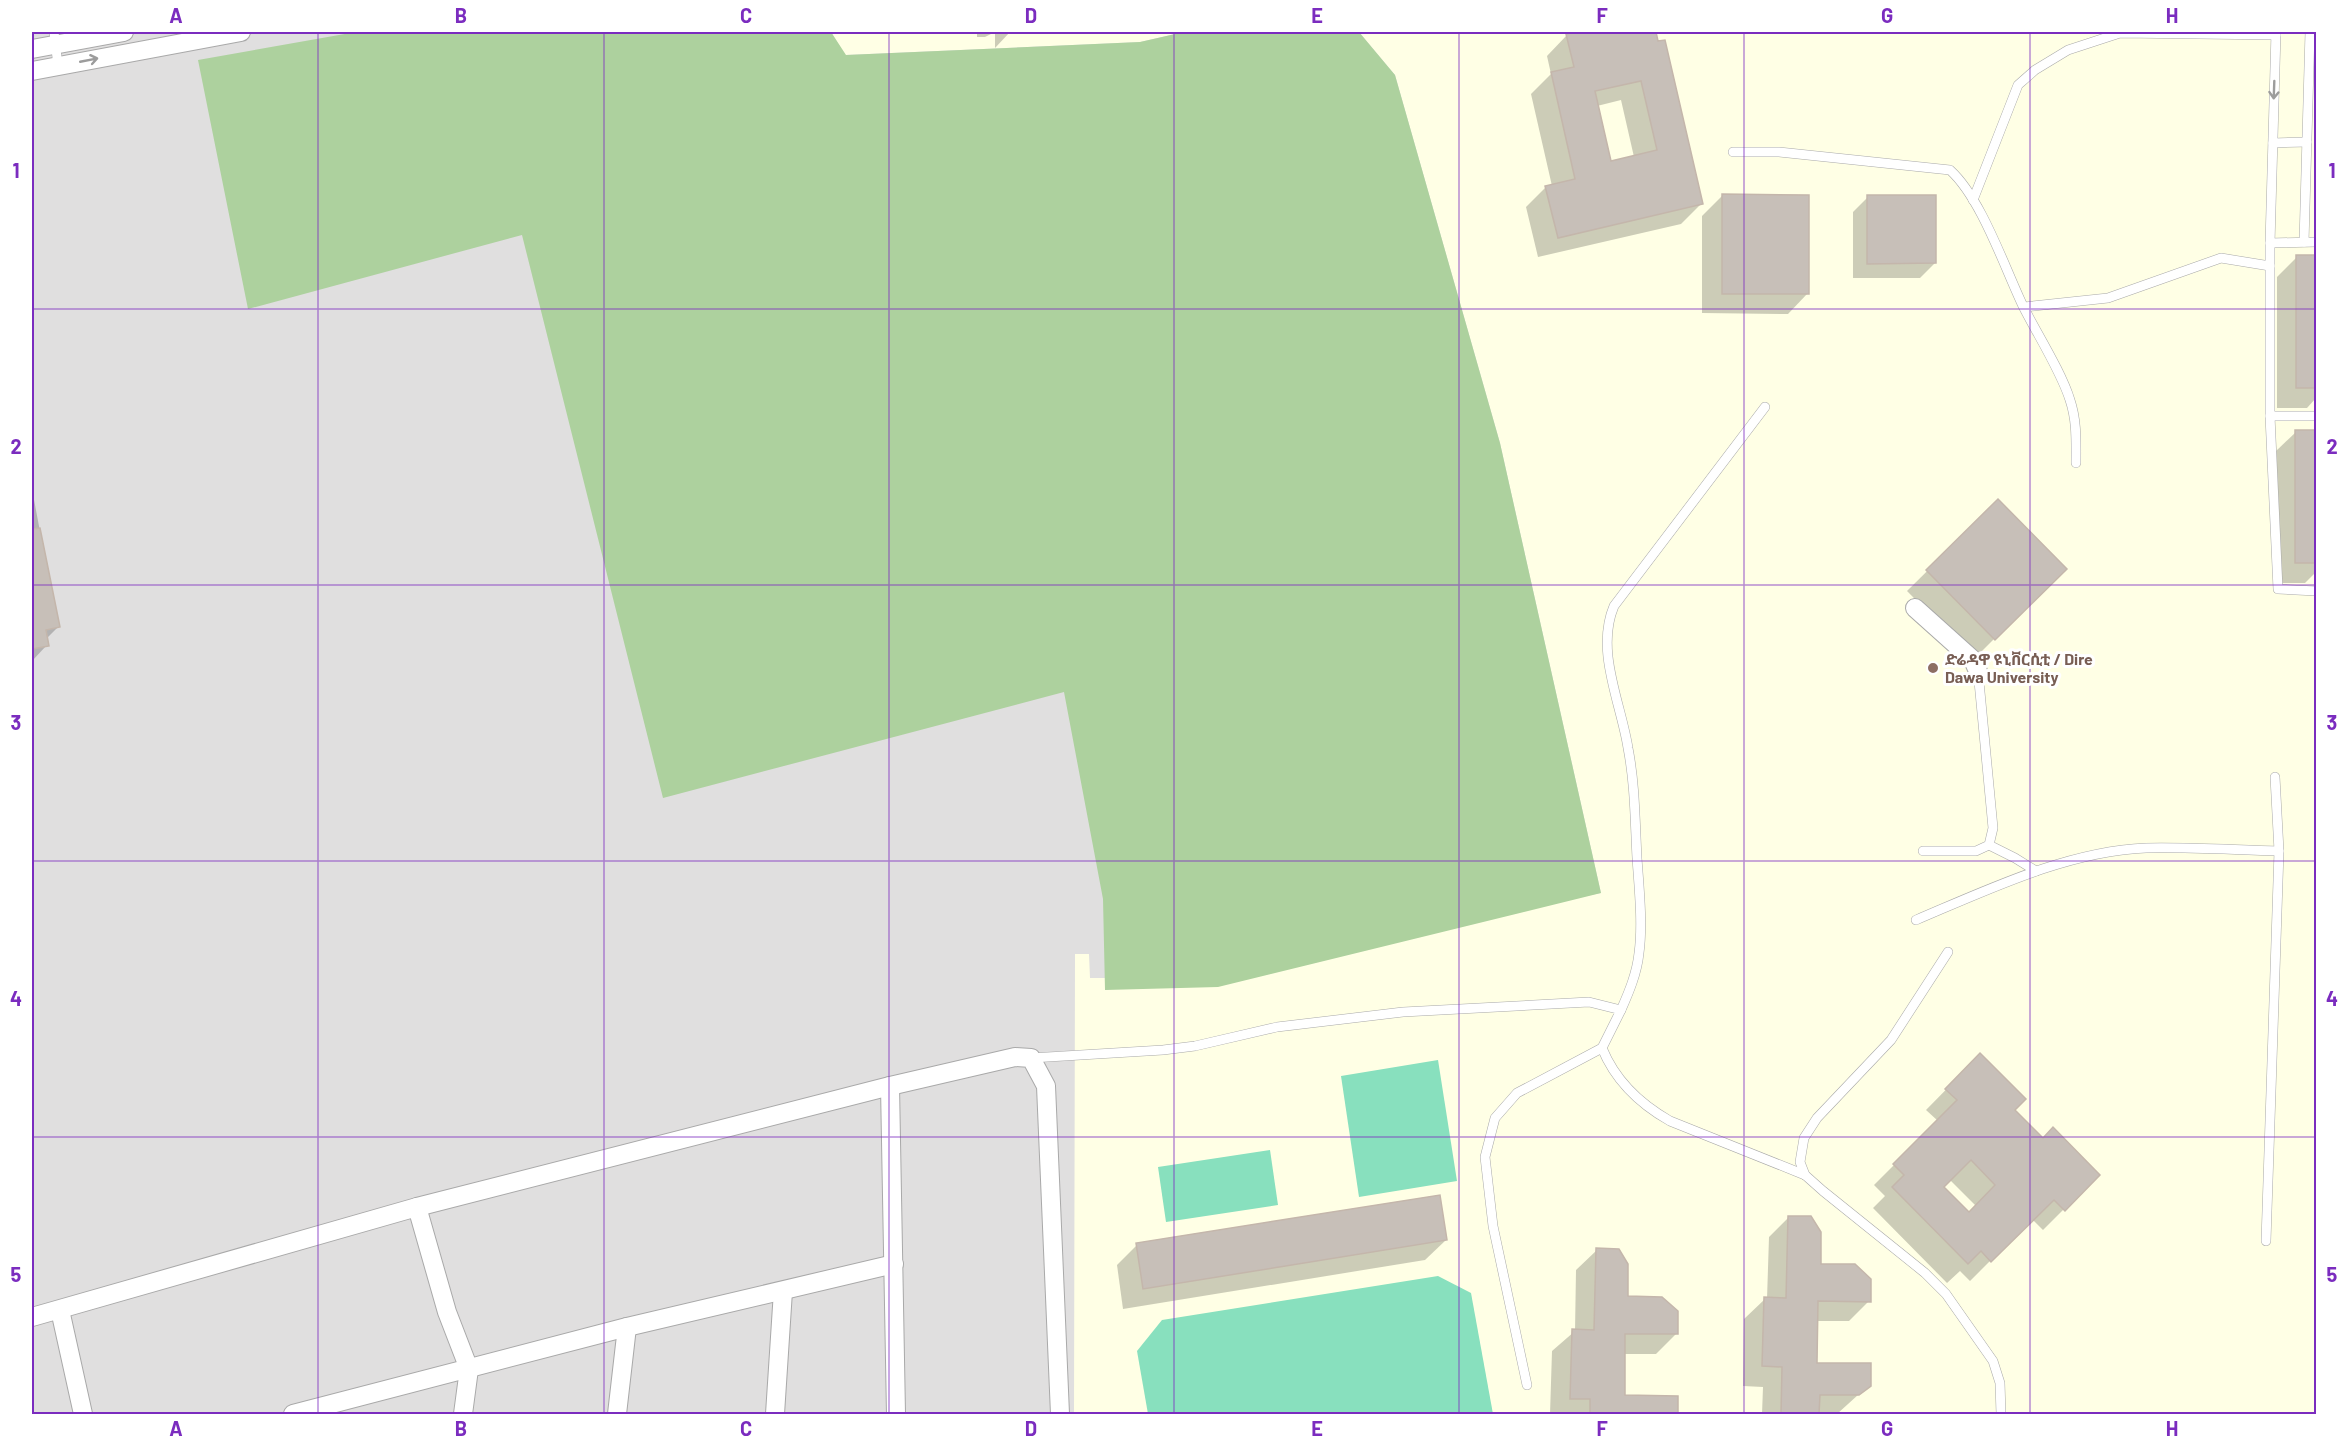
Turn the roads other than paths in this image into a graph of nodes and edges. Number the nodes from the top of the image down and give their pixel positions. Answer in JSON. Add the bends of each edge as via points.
{"nodes":[{"id":1,"x":124,"y":32,"type":"edge"},
{"id":2,"x":241,"y":32,"type":"edge"},
{"id":3,"x":2310,"y":32,"type":"edge"},
{"id":4,"x":2276,"y":33,"type":"edge"},
{"id":5,"x":55,"y":38,"type":"edge"},
{"id":6,"x":32,"y":49,"type":"edge"},
{"id":7,"x":2313,"y":49,"type":"edge"},
{"id":8,"x":58,"y":66,"type":"junction"},
{"id":9,"x":32,"y":71,"type":"edge"},
{"id":10,"x":2273,"y":142,"type":"junction"},
{"id":11,"x":2307,"y":142,"type":"junction"},
{"id":12,"x":1733,"y":152,"type":"dead end"},
{"id":13,"x":1973,"y":200,"type":"junction"},
{"id":14,"x":2304,"y":242,"type":"junction"},
{"id":15,"x":2316,"y":242,"type":"edge"},
{"id":16,"x":2270,"y":243,"type":"junction"},
{"id":17,"x":2270,"y":266,"type":"junction"},
{"id":18,"x":2024,"y":307,"type":"junction"},
{"id":19,"x":1765,"y":407,"type":"dead end"},
{"id":20,"x":2270,"y":416,"type":"junction"},
{"id":21,"x":2316,"y":416,"type":"edge"},
{"id":22,"x":2076,"y":463,"type":"dead end"},
{"id":23,"x":2316,"y":591,"type":"edge"},
{"id":24,"x":1914,"y":608,"type":"dead end"},
{"id":25,"x":1978,"y":671,"type":"joint"},
{"id":26,"x":2275,"y":777,"type":"dead end"},
{"id":27,"x":1989,"y":845,"type":"junction"},
{"id":28,"x":1923,"y":851,"type":"dead end"},
{"id":29,"x":2279,"y":851,"type":"junction"},
{"id":30,"x":2036,"y":871,"type":"junction"},
{"id":31,"x":1916,"y":920,"type":"dead end"},
{"id":32,"x":1948,"y":952,"type":"dead end"},
{"id":33,"x":1621,"y":1010,"type":"junction"},
{"id":34,"x":1602,"y":1048,"type":"junction"},
{"id":35,"x":1031,"y":1058,"type":"junction"},
{"id":36,"x":890,"y":1086,"type":"junction"},
{"id":37,"x":1805,"y":1175,"type":"junction"},
{"id":38,"x":417,"y":1207,"type":"junction"},
{"id":39,"x":2266,"y":1241,"type":"dead end"},
{"id":40,"x":894,"y":1264,"type":"junction"},
{"id":41,"x":783,"y":1291,"type":"junction"},
{"id":42,"x":60,"y":1310,"type":"junction"},
{"id":43,"x":32,"y":1317,"type":"edge"},
{"id":44,"x":627,"y":1327,"type":"junction"},
{"id":45,"x":469,"y":1369,"type":"junction"},
{"id":46,"x":1527,"y":1385,"type":"dead end"},
{"id":47,"x":301,"y":1413,"type":"edge"},
{"id":48,"x":83,"y":1414,"type":"edge"},
{"id":49,"x":463,"y":1414,"type":"edge"},
{"id":50,"x":617,"y":1414,"type":"edge"},
{"id":51,"x":775,"y":1414,"type":"edge"},
{"id":52,"x":896,"y":1414,"type":"edge"},
{"id":53,"x":1060,"y":1414,"type":"edge"},
{"id":54,"x":2001,"y":1414,"type":"edge"}],
"edges":[{"from":1,"to":5,"type":"street"},
{"from":8,"to":2,"type":"street","one_way":true},
{"from":3,"to":7,"type":"lane"},
{"from":4,"to":10,"type":"lane","one_way":true},
{"from":4,"to":13,"type":"lane","via":[[2120,33],[2068,50],[2035,70],[2019,86]]},
{"from":5,"to":6,"type":"street"},
{"from":5,"to":8,"type":"lane"},
{"from":7,"to":11,"type":"lane"},
{"from":8,"to":9,"type":"street"},
{"from":10,"to":11,"type":"lane"},
{"from":10,"to":16,"type":"lane"},
{"from":11,"to":14,"type":"lane"},
{"from":12,"to":13,"type":"lane","via":[[1779,152],[1950,170],[1963,181]]},
{"from":13,"to":18,"type":"lane"},
{"from":14,"to":15,"type":"lane"},
{"from":14,"to":16,"type":"lane"},
{"from":16,"to":17,"type":"lane"},
{"from":17,"to":18,"type":"lane","via":[[2221,258],[2108,298]]},
{"from":17,"to":20,"type":"lane"},
{"from":18,"to":22,"type":"lane","via":[[2070,398],[2076,423]]},
{"from":19,"to":33,"type":"lane","via":[[1608,619],[1612,679],[1632,777],[1639,889],[1639,953]]},
{"from":20,"to":21,"type":"lane"},
{"from":20,"to":23,"type":"lane","via":[[2278,589]]},
{"from":24,"to":25,"type":"street","via":[[1973,660]]},
{"from":25,"to":27,"type":"lane","via":[[1993,828]]},
{"from":26,"to":29,"type":"lane"},
{"from":27,"to":28,"type":"lane","via":[[1976,851]]},
{"from":27,"to":30,"type":"lane"},
{"from":29,"to":30,"type":"lane","via":[[2145,848]]},
{"from":29,"to":39,"type":"lane"},
{"from":30,"to":31,"type":"lane"},
{"from":32,"to":37,"type":"lane","via":[[1891,1040],[1817,1118],[1804,1138],[1800,1162]]},
{"from":33,"to":34,"type":"lane"},
{"from":33,"to":35,"type":"lane","via":[[1589,1002],[1403,1012],[1277,1027],[1163,1050]]},
{"from":34,"to":37,"type":"lane","via":[[1611,1069],[1649,1109]]},
{"from":34,"to":46,"type":"lane","via":[[1517,1093],[1495,1118],[1485,1157],[1493,1226]]},
{"from":35,"to":36,"type":"street","via":[[1015,1057]]},
{"from":35,"to":53,"type":"street","via":[[1046,1086]]},
{"from":36,"to":38,"type":"street"},
{"from":36,"to":40,"type":"street"},
{"from":37,"to":54,"type":"lane","via":[[1946,1294],[1993,1361],[2000,1383]]},
{"from":38,"to":42,"type":"street"},
{"from":38,"to":45,"type":"street","via":[[447,1312]]},
{"from":40,"to":41,"type":"street"},
{"from":40,"to":52,"type":"street"},
{"from":41,"to":44,"type":"street"},
{"from":41,"to":51,"type":"street"},
{"from":42,"to":43,"type":"street"},
{"from":42,"to":48,"type":"street"},
{"from":44,"to":45,"type":"street"},
{"from":44,"to":50,"type":"street"},
{"from":45,"to":47,"type":"street"},
{"from":45,"to":49,"type":"street"}]}
